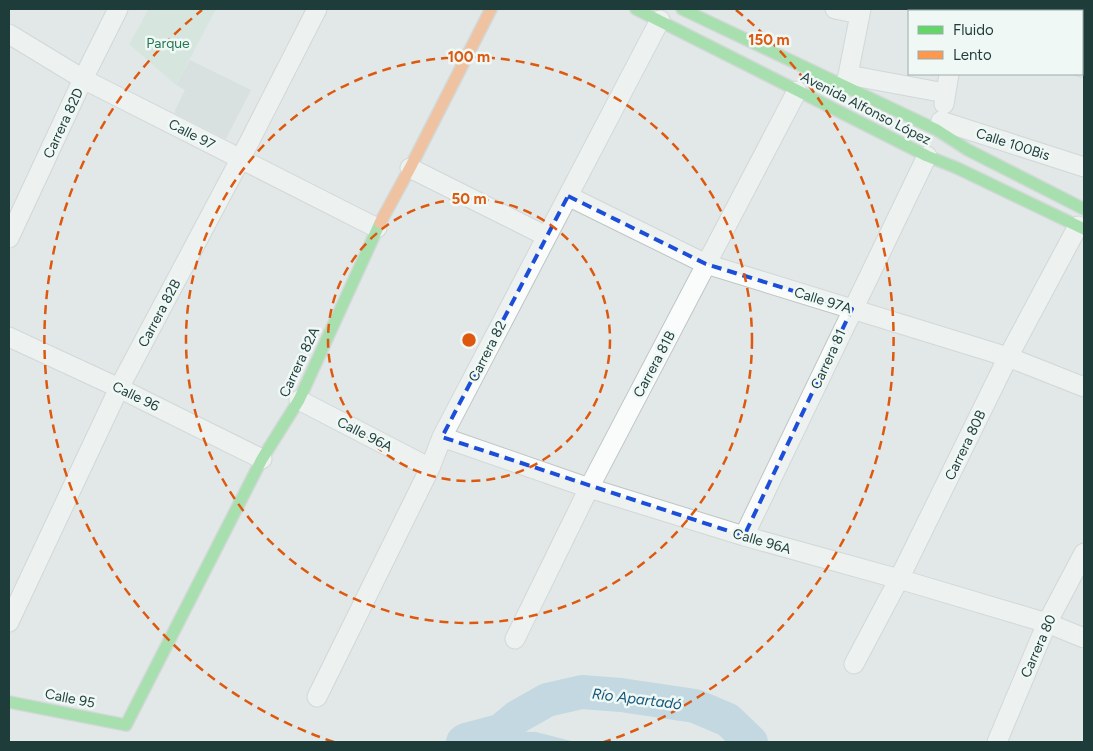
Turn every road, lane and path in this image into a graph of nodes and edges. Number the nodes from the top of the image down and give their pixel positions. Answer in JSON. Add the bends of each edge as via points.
{"nodes":[{"id":1,"x":118,"y":9,"type":"edge"},
{"id":2,"x":317,"y":9,"type":"edge"},
{"id":3,"x":491,"y":9,"type":"edge"},
{"id":4,"x":636,"y":9,"type":"edge"},
{"id":5,"x":682,"y":9,"type":"edge"},
{"id":6,"x":835,"y":9,"type":"edge"},
{"id":7,"x":861,"y":11,"type":"edge"},
{"id":8,"x":659,"y":14,"type":"edge"},
{"id":9,"x":9,"y":34,"type":"edge"},
{"id":10,"x":950,"y":75,"type":"edge"},
{"id":11,"x":83,"y":79,"type":"junction"},
{"id":12,"x":847,"y":80,"type":"junction"},
{"id":13,"x":797,"y":91,"type":"junction"},
{"id":14,"x":945,"y":93,"type":"junction"},
{"id":15,"x":939,"y":125,"type":"junction"},
{"id":16,"x":926,"y":156,"type":"junction"},
{"id":17,"x":241,"y":158,"type":"junction"},
{"id":18,"x":1084,"y":167,"type":"edge"},
{"id":19,"x":410,"y":168,"type":"junction"},
{"id":20,"x":568,"y":196,"type":"junction"},
{"id":21,"x":1082,"y":221,"type":"edge"},
{"id":22,"x":377,"y":228,"type":"junction"},
{"id":23,"x":546,"y":236,"type":"junction"},
{"id":24,"x":9,"y":238,"type":"edge"},
{"id":25,"x":706,"y":264,"type":"junction"},
{"id":26,"x":852,"y":308,"type":"junction"},
{"id":27,"x":9,"y":337,"type":"edge"},
{"id":28,"x":1008,"y":357,"type":"junction"},
{"id":29,"x":1084,"y":387,"type":"edge"},
{"id":30,"x":119,"y":388,"type":"junction"},
{"id":31,"x":299,"y":400,"type":"junction"},
{"id":32,"x":442,"y":437,"type":"junction"},
{"id":33,"x":262,"y":460,"type":"junction"},
{"id":34,"x":430,"y":468,"type":"junction"},
{"id":35,"x":589,"y":488,"type":"junction"},
{"id":36,"x":744,"y":536,"type":"junction"},
{"id":37,"x":1084,"y":552,"type":"edge"},
{"id":38,"x":899,"y":579,"type":"junction"},
{"id":39,"x":9,"y":622,"type":"edge"},
{"id":40,"x":1047,"y":623,"type":"junction"},
{"id":41,"x":1084,"y":638,"type":"edge"},
{"id":42,"x":515,"y":639,"type":"dead end"},
{"id":43,"x":854,"y":664,"type":"dead end"},
{"id":44,"x":317,"y":697,"type":"dead end"},
{"id":45,"x":9,"y":702,"type":"edge"},
{"id":46,"x":126,"y":724,"type":"joint"},
{"id":47,"x":997,"y":742,"type":"edge"}],
"edges":[{"from":1,"to":11,"type":"street","name":"Carrera 82D"},
{"from":2,"to":17,"type":"street","name":"Carrera 82B"},
{"from":3,"to":19,"type":"street","name":"Carrera 82A"},
{"from":4,"to":8,"type":"street","name":"Avenida Alfonso López"},
{"from":5,"to":12,"type":"street","name":"Avenida Alfonso López"},
{"from":6,"to":7,"type":"street"},
{"from":7,"to":12,"type":"street"},
{"from":8,"to":13,"type":"street","name":"Avenida Alfonso López"},
{"from":8,"to":20,"type":"street","name":"Carrera 82"},
{"from":9,"to":11,"type":"street","name":"Calle 97"},
{"from":10,"to":14,"type":"street"},
{"from":11,"to":17,"type":"street","name":"Calle 97"},
{"from":11,"to":24,"type":"street","name":"Carrera 82D"},
{"from":12,"to":14,"type":"street"},
{"from":12,"to":15,"type":"street","name":"Avenida Alfonso López"},
{"from":13,"to":16,"type":"street","name":"Avenida Alfonso López"},
{"from":13,"to":25,"type":"street","name":"Carrera 81B"},
{"from":14,"to":15,"type":"street"},
{"from":15,"to":18,"type":"street","name":"Calle 100Bis"},
{"from":15,"to":21,"type":"street","name":"Avenida Alfonso López","via":[[968,150]]},
{"from":16,"to":21,"type":"street","name":"Avenida Alfonso López"},
{"from":16,"to":26,"type":"street","name":"Carrera 81"},
{"from":17,"to":22,"type":"street","name":"Calle 97"},
{"from":17,"to":30,"type":"street","name":"Carrera 82B"},
{"from":19,"to":22,"type":"street","name":"Carrera 82A"},
{"from":19,"to":23,"type":"street"},
{"from":20,"to":23,"type":"street","name":"Carrera 82"},
{"from":20,"to":25,"type":"street","name":"Calle 97A"},
{"from":21,"to":28,"type":"street","name":"Carrera 80B"},
{"from":22,"to":31,"type":"street","name":"Carrera 82A"},
{"from":23,"to":32,"type":"street","name":"Carrera 82"},
{"from":25,"to":26,"type":"street","name":"Calle 97A"},
{"from":25,"to":35,"type":"street","name":"Carrera 81B"},
{"from":26,"to":28,"type":"street","name":"Calle 97A"},
{"from":26,"to":36,"type":"street","name":"Carrera 81"},
{"from":27,"to":30,"type":"street","name":"Calle 96"},
{"from":28,"to":29,"type":"street","name":"Calle 97A"},
{"from":28,"to":38,"type":"street","name":"Carrera 80B"},
{"from":30,"to":33,"type":"street","name":"Calle 96"},
{"from":30,"to":39,"type":"street","name":"Carrera 82B"},
{"from":31,"to":33,"type":"street","name":"Carrera 82A"},
{"from":31,"to":34,"type":"street","name":"Calle 96A"},
{"from":32,"to":34,"type":"street","name":"Carrera 82"},
{"from":32,"to":35,"type":"street","name":"Calle 96A"},
{"from":33,"to":46,"type":"street","name":"Carrera 82A"},
{"from":34,"to":44,"type":"street","name":"Carrera 82"},
{"from":35,"to":36,"type":"street","name":"Calle 96A"},
{"from":35,"to":42,"type":"street","name":"Carrera 81B"},
{"from":36,"to":38,"type":"street","name":"Calle 96A"},
{"from":37,"to":40,"type":"street","name":"Carrera 80"},
{"from":38,"to":40,"type":"street","name":"Calle 96A"},
{"from":38,"to":43,"type":"street","name":"Carrera 80B"},
{"from":40,"to":41,"type":"street","name":"Calle 96A"},
{"from":40,"to":47,"type":"street","name":"Carrera 80"},
{"from":45,"to":46,"type":"street","name":"Calle 95"}]}
